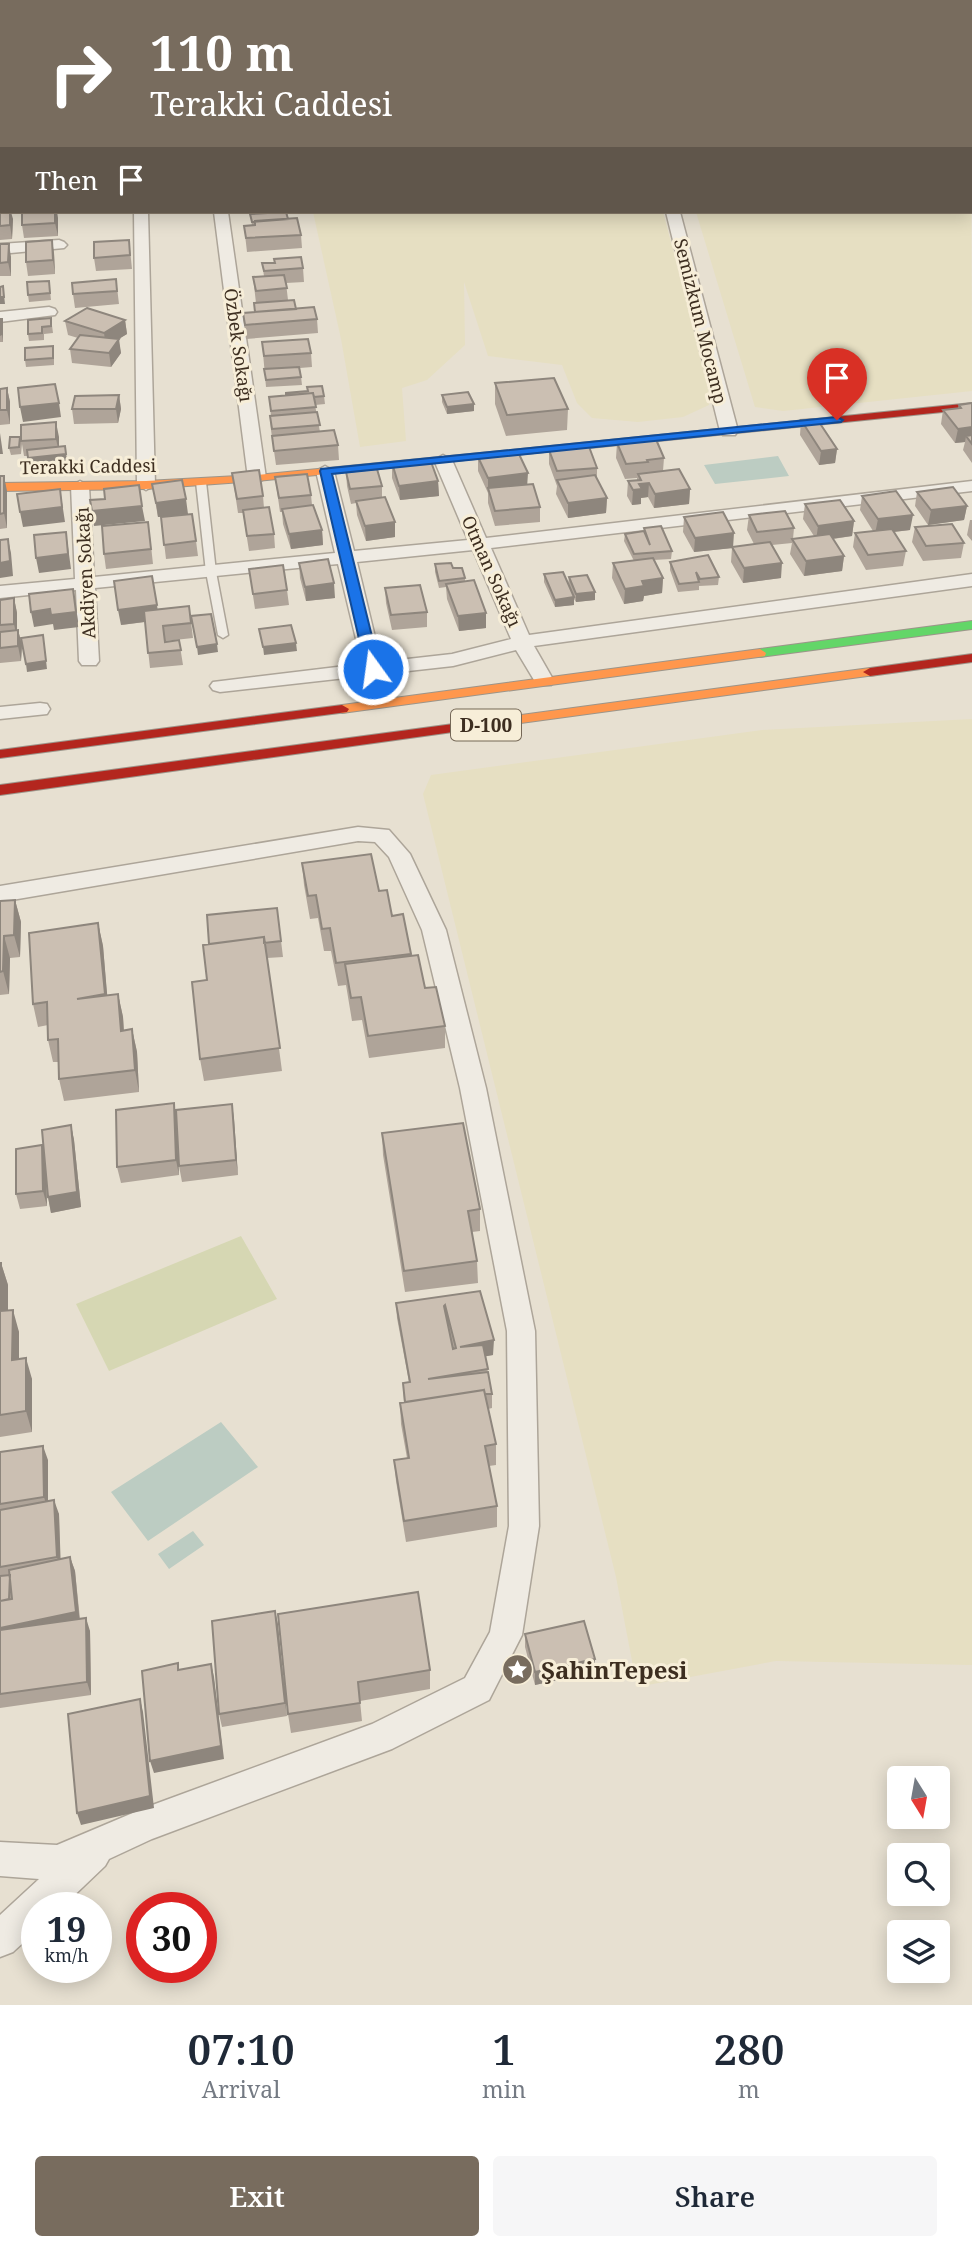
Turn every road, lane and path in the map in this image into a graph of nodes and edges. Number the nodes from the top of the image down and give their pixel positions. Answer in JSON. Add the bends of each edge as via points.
{"nodes":[{"id":1,"x":141,"y":214,"type":"edge"},
{"id":2,"x":221,"y":214,"type":"edge"},
{"id":3,"x":674,"y":214,"type":"edge"},
{"id":4,"x":58,"y":245,"type":"dead end"},
{"id":5,"x":0,"y":249,"type":"edge"},
{"id":6,"x":49,"y":312,"type":"dead end"},
{"id":7,"x":0,"y":317,"type":"edge"},
{"id":8,"x":972,"y":406,"type":"edge"},
{"id":9,"x":729,"y":431,"type":"junction"},
{"id":10,"x":443,"y":460,"type":"junction"},
{"id":11,"x":326,"y":471,"type":"junction"},
{"id":12,"x":257,"y":478,"type":"junction"},
{"id":13,"x":201,"y":482,"type":"junction"},
{"id":14,"x":146,"y":485,"type":"junction"},
{"id":15,"x":80,"y":486,"type":"junction"},
{"id":16,"x":972,"y":486,"type":"edge"},
{"id":17,"x":0,"y":487,"type":"edge"},
{"id":18,"x":480,"y":544,"type":"junction"},
{"id":19,"x":345,"y":558,"type":"junction"},
{"id":20,"x":211,"y":572,"type":"junction"},
{"id":21,"x":972,"y":580,"type":"edge"},
{"id":22,"x":84,"y":584,"type":"junction"},
{"id":23,"x":0,"y":592,"type":"edge"},
{"id":24,"x":972,"y":625,"type":"edge"},
{"id":25,"x":223,"y":635,"type":"dead end"},
{"id":26,"x":522,"y":642,"type":"junction"},
{"id":27,"x":972,"y":658,"type":"edge"},
{"id":28,"x":89,"y":661,"type":"dead end"},
{"id":29,"x":373,"y":669,"type":"junction"},
{"id":30,"x":544,"y":681,"type":"junction"},
{"id":31,"x":220,"y":686,"type":"dead end"},
{"id":32,"x":40,"y":709,"type":"dead end"},
{"id":33,"x":0,"y":713,"type":"edge"},
{"id":34,"x":0,"y":754,"type":"edge"},
{"id":35,"x":0,"y":790,"type":"edge"},
{"id":36,"x":0,"y":894,"type":"edge"},
{"id":37,"x":106,"y":1842,"type":"junction"},
{"id":38,"x":0,"y":1859,"type":"edge"},
{"id":39,"x":0,"y":1939,"type":"edge"}],
"edges":[{"from":1,"to":14,"type":"street"},
{"from":2,"to":12,"type":"street","name":"Özbek Sokağı"},
{"from":3,"to":9,"type":"street","name":"Semizkum Mocamp"},
{"from":4,"to":5,"type":"street"},
{"from":6,"to":7,"type":"street"},
{"from":8,"to":9,"type":"main road","name":"Terakki Caddesi"},
{"from":9,"to":10,"type":"main road","name":"Terakki Caddesi"},
{"from":10,"to":11,"type":"main road","name":"Terakki Caddesi"},
{"from":10,"to":18,"type":"street","name":"Otman Sokağı"},
{"from":11,"to":12,"type":"main road","name":"Terakki Caddesi"},
{"from":11,"to":19,"type":"street"},
{"from":12,"to":13,"type":"main road","name":"Terakki Caddesi"},
{"from":13,"to":14,"type":"main road","name":"Terakki Caddesi"},
{"from":13,"to":20,"type":"lane"},
{"from":14,"to":15,"type":"main road","name":"Terakki Caddesi"},
{"from":15,"to":17,"type":"main road","name":"Terakki Caddesi"},
{"from":15,"to":22,"type":"street","name":"Akdiyen Sokağı"},
{"from":16,"to":18,"type":"street"},
{"from":18,"to":19,"type":"street"},
{"from":18,"to":26,"type":"street","name":"Otman Sokağı"},
{"from":19,"to":20,"type":"street"},
{"from":19,"to":29,"type":"street"},
{"from":20,"to":22,"type":"street"},
{"from":20,"to":25,"type":"lane"},
{"from":21,"to":26,"type":"street"},
{"from":22,"to":23,"type":"street"},
{"from":22,"to":28,"type":"street","name":"Akdiyen Sokağı"},
{"from":24,"to":30,"type":"main road","number":"D-100"},
{"from":26,"to":29,"type":"street","via":[[453,660]]},
{"from":26,"to":30,"type":"street","name":"Otman Sokağı"},
{"from":27,"to":35,"type":"main road","number":"D-100"},
{"from":29,"to":31,"type":"street"},
{"from":30,"to":34,"type":"main road","number":"D-100"},
{"from":32,"to":33,"type":"street"},
{"from":36,"to":37,"type":"street","via":[[345,836],[381,835],[399,854],[434,930],[474,1088],[521,1331],[524,1526],[506,1635],[477,1689],[380,1737]]},
{"from":37,"to":38,"type":"street","via":[[58,1863]]},
{"from":37,"to":39,"type":"street"}]}
